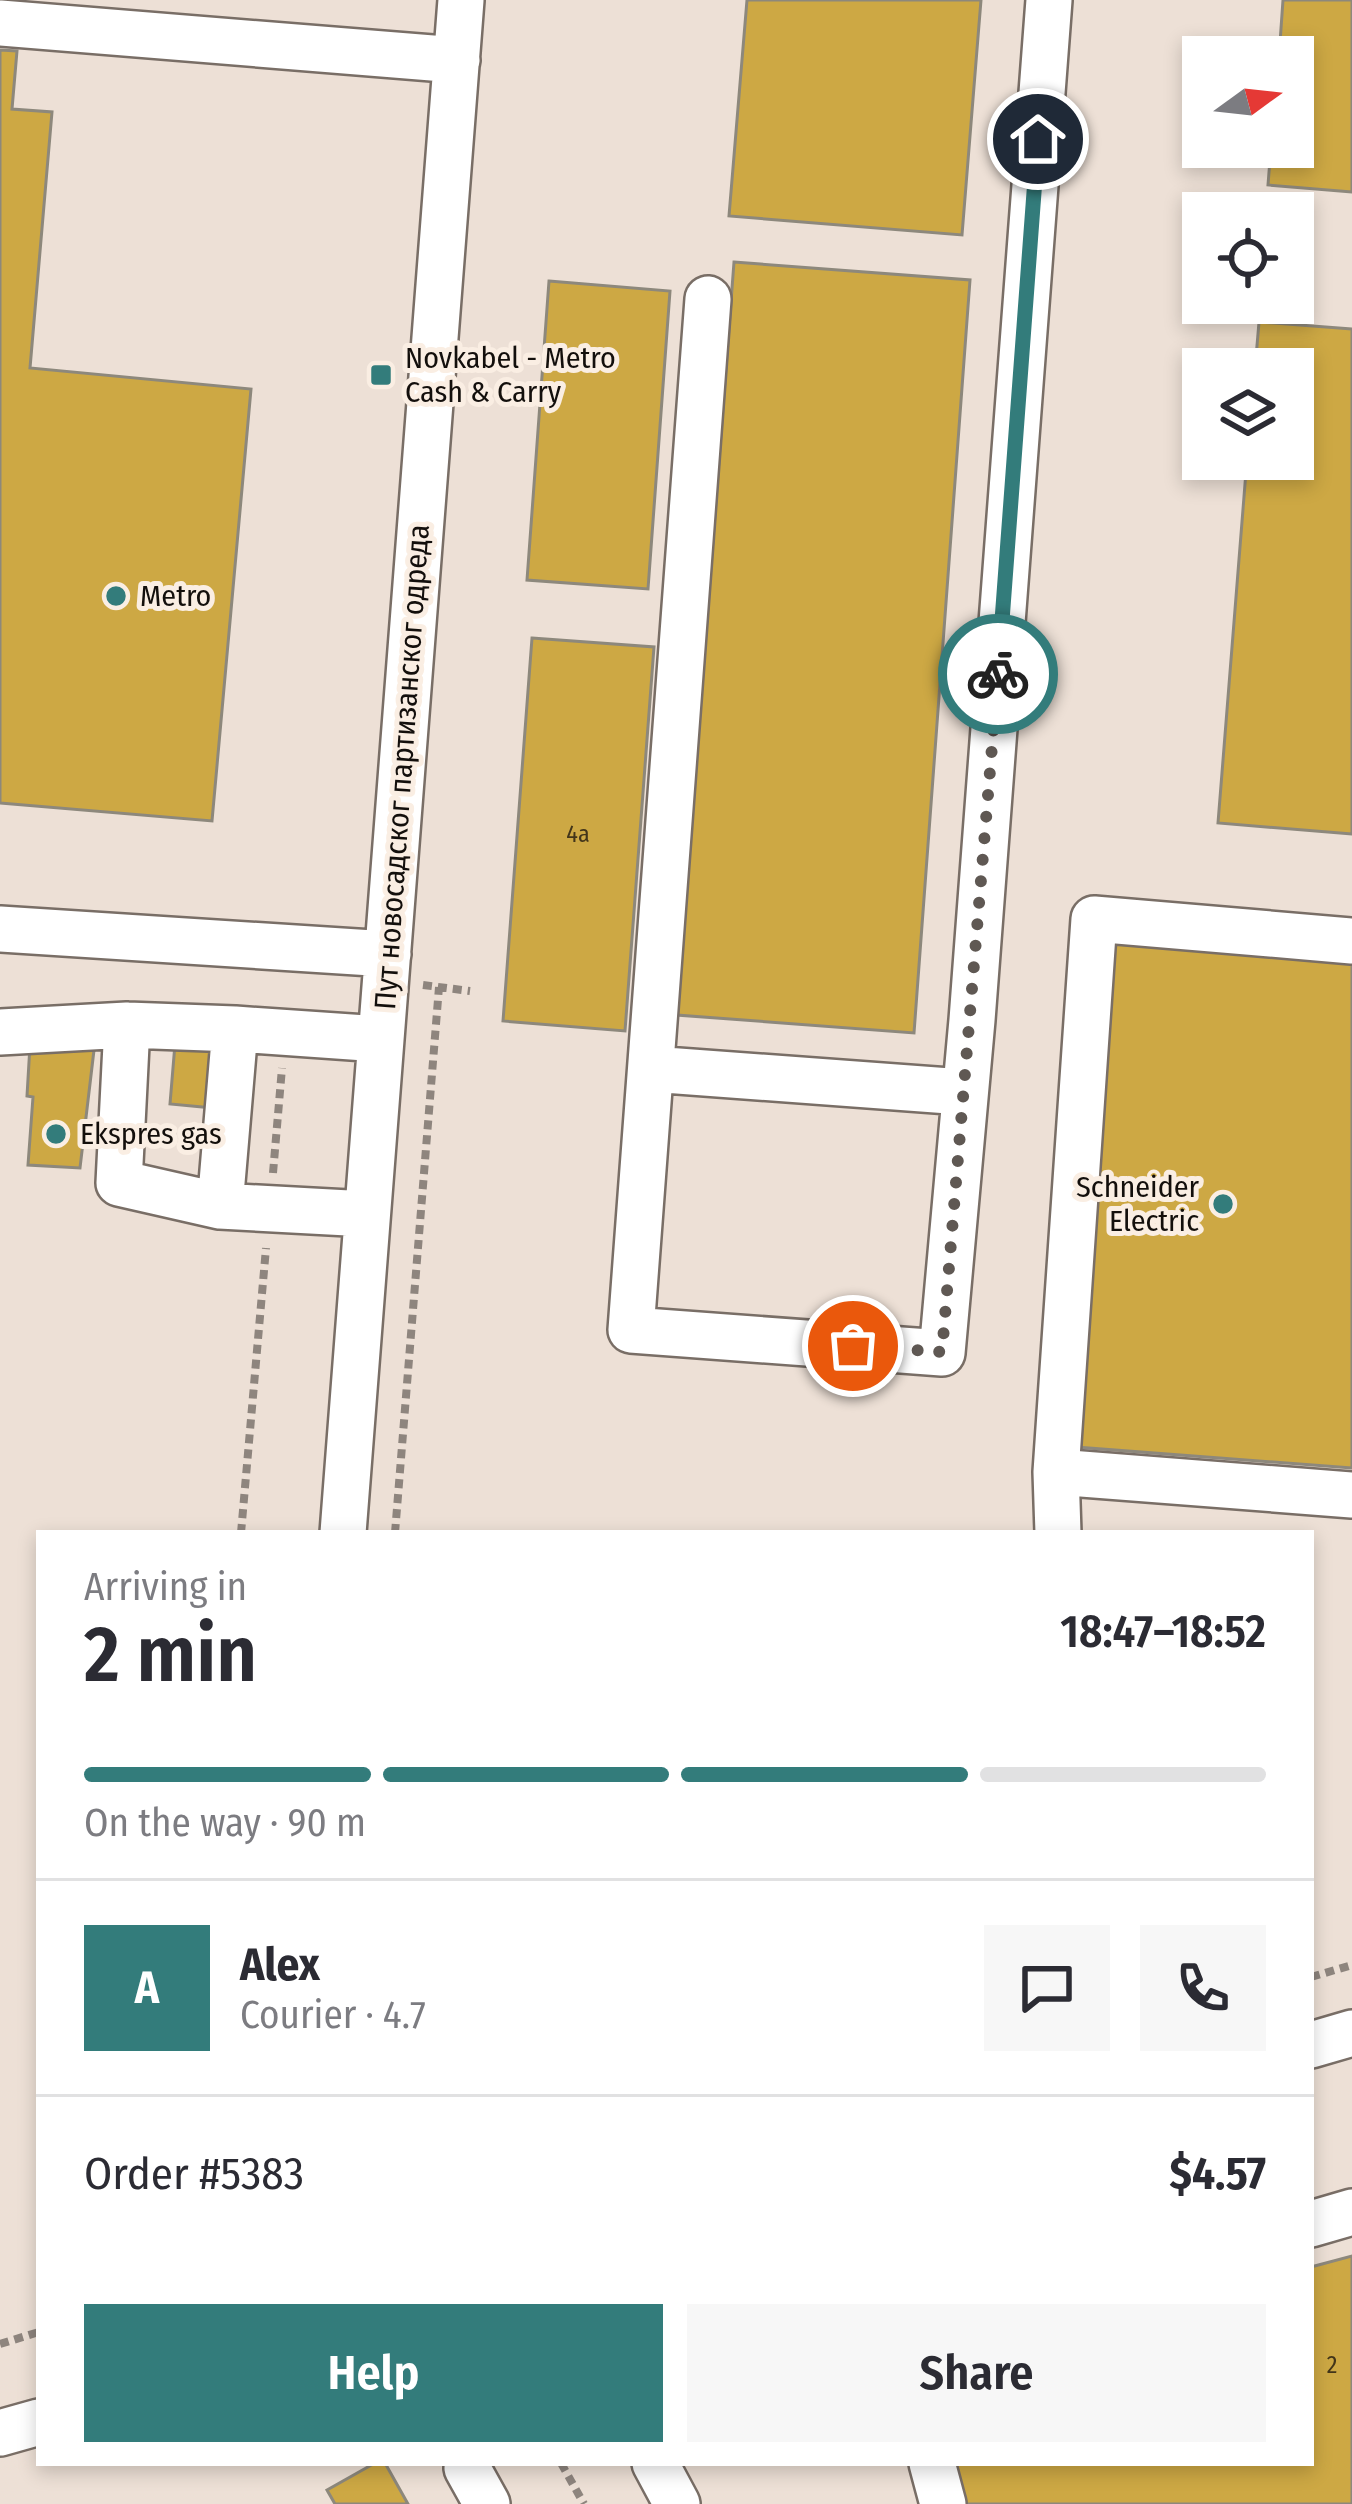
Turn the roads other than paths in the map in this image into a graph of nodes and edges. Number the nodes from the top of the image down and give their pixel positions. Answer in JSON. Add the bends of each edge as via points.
{"nodes":[{"id":1,"x":460,"y":0,"type":"edge"},
{"id":2,"x":1048,"y":0,"type":"edge"},
{"id":3,"x":0,"y":23,"type":"edge"},
{"id":4,"x":457,"y":60,"type":"junction"},
{"id":5,"x":708,"y":299,"type":"dead end"},
{"id":6,"x":0,"y":929,"type":"edge"},
{"id":7,"x":1352,"y":941,"type":"edge"},
{"id":8,"x":388,"y":954,"type":"junction"},
{"id":9,"x":127,"y":1025,"type":"junction"},
{"id":10,"x":235,"y":1029,"type":"junction"},
{"id":11,"x":0,"y":1032,"type":"edge"},
{"id":12,"x":380,"y":1039,"type":"junction"},
{"id":13,"x":651,"y":1069,"type":"junction"},
{"id":14,"x":963,"y":1092,"type":"junction"},
{"id":15,"x":220,"y":1206,"type":"junction"},
{"id":16,"x":367,"y":1214,"type":"junction"},
{"id":17,"x":1057,"y":1472,"type":"junction"},
{"id":18,"x":1352,"y":1495,"type":"edge"},
{"id":19,"x":343,"y":1530,"type":"edge"},
{"id":20,"x":1058,"y":1530,"type":"edge"},
{"id":21,"x":1352,"y":2033,"type":"edge"},
{"id":22,"x":1314,"y":2043,"type":"edge"},
{"id":23,"x":1352,"y":2212,"type":"edge"},
{"id":24,"x":1314,"y":2223,"type":"edge"},
{"id":25,"x":36,"y":2423,"type":"edge"},
{"id":26,"x":0,"y":2433,"type":"edge"},
{"id":27,"x":657,"y":2466,"type":"edge"},
{"id":28,"x":933,"y":2466,"type":"edge"},
{"id":29,"x":677,"y":2504,"type":"edge"},
{"id":30,"x":943,"y":2504,"type":"edge"}],
"edges":[{"from":1,"to":4,"type":"street","name":"Пут новосадског партизанског одреда"},
{"from":2,"to":14,"type":"street"},
{"from":3,"to":4,"type":"street"},
{"from":4,"to":8,"type":"street","name":"Пут новосадског партизанског одреда"},
{"from":5,"to":13,"type":"street"},
{"from":6,"to":8,"type":"street"},
{"from":7,"to":17,"type":"street","via":[[1094,919]]},
{"from":8,"to":12,"type":"street","name":"Пут новосадског партизанског одреда"},
{"from":9,"to":10,"type":"street"},
{"from":9,"to":11,"type":"street"},
{"from":9,"to":15,"type":"street","via":[[118,1184]]},
{"from":10,"to":12,"type":"street"},
{"from":10,"to":15,"type":"street"},
{"from":12,"to":16,"type":"street","name":"Пут новосадског партизанског одреда"},
{"from":13,"to":14,"type":"street"},
{"from":13,"to":14,"type":"street","via":[[631,1330],[679,1334],[942,1352]]},
{"from":15,"to":16,"type":"street"},
{"from":16,"to":19,"type":"street","name":"Пут новосадског партизанског одреда"},
{"from":17,"to":18,"type":"street"},
{"from":17,"to":20,"type":"street"},
{"from":21,"to":22,"type":"street"},
{"from":23,"to":24,"type":"street"},
{"from":25,"to":26,"type":"street"},
{"from":27,"to":29,"type":"street"},
{"from":28,"to":30,"type":"street"}]}
